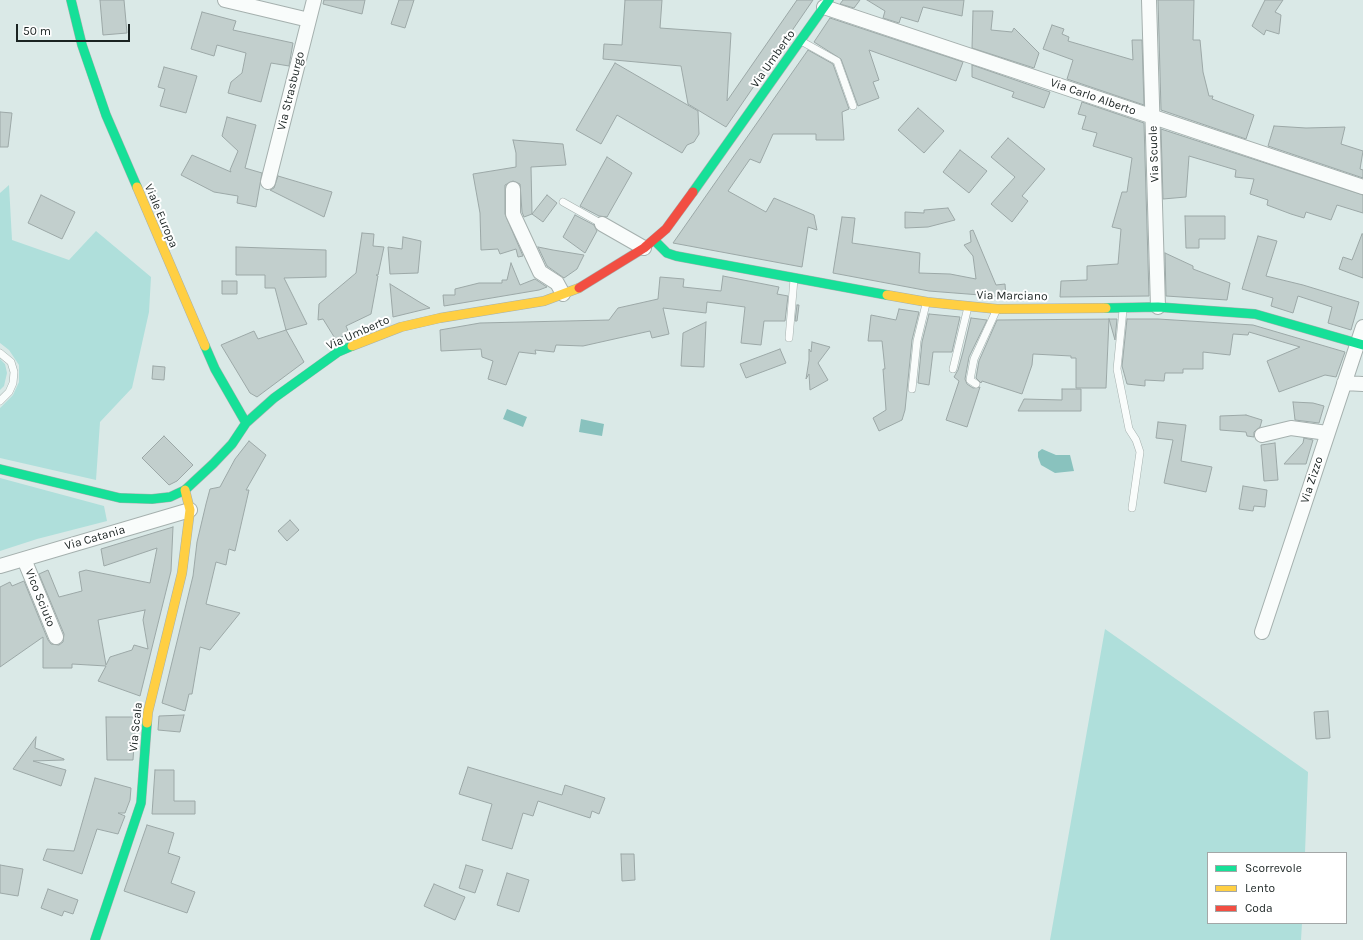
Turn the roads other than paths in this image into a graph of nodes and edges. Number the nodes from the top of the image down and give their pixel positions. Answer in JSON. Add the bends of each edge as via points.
{"nodes":[{"id":1,"x":73,"y":0,"type":"edge"},
{"id":2,"x":225,"y":0,"type":"edge"},
{"id":3,"x":314,"y":0,"type":"edge"},
{"id":4,"x":1149,"y":0,"type":"edge"},
{"id":5,"x":827,"y":3,"type":"edge"},
{"id":6,"x":309,"y":20,"type":"junction"},
{"id":7,"x":800,"y":41,"type":"junction"},
{"id":8,"x":853,"y":106,"type":"dead end"},
{"id":9,"x":1152,"y":117,"type":"junction"},
{"id":10,"x":268,"y":182,"type":"dead end"},
{"id":11,"x":1363,"y":187,"type":"edge"},
{"id":12,"x":513,"y":189,"type":"dead end"},
{"id":13,"x":563,"y":202,"type":"dead end"},
{"id":14,"x":602,"y":224,"type":"joint"},
{"id":15,"x":649,"y":244,"type":"junction"},
{"id":16,"x":795,"y":277,"type":"junction"},
{"id":17,"x":563,"y":294,"type":"junction"},
{"id":18,"x":927,"y":302,"type":"junction"},
{"id":19,"x":968,"y":307,"type":"junction"},
{"id":20,"x":1123,"y":307,"type":"junction"},
{"id":21,"x":1158,"y":307,"type":"junction"},
{"id":22,"x":997,"y":309,"type":"junction"},
{"id":23,"x":1363,"y":327,"type":"edge"},
{"id":24,"x":789,"y":338,"type":"dead end"},
{"id":25,"x":1360,"y":344,"type":"edge"},
{"id":26,"x":0,"y":353,"type":"edge"},
{"id":27,"x":953,"y":369,"type":"dead end"},
{"id":28,"x":1344,"y":382,"type":"junction"},
{"id":29,"x":976,"y":384,"type":"dead end"},
{"id":30,"x":1363,"y":384,"type":"edge"},
{"id":31,"x":912,"y":389,"type":"dead end"},
{"id":32,"x":0,"y":401,"type":"edge"},
{"id":33,"x":246,"y":423,"type":"junction"},
{"id":34,"x":1328,"y":433,"type":"junction"},
{"id":35,"x":1262,"y":435,"type":"dead end"},
{"id":36,"x":0,"y":469,"type":"edge"},
{"id":37,"x":185,"y":490,"type":"junction"},
{"id":38,"x":1132,"y":508,"type":"dead end"},
{"id":39,"x":190,"y":510,"type":"junction"},
{"id":40,"x":24,"y":558,"type":"junction"},
{"id":41,"x":0,"y":566,"type":"edge"},
{"id":42,"x":1262,"y":632,"type":"dead end"},
{"id":43,"x":56,"y":638,"type":"dead end"},
{"id":44,"x":95,"y":940,"type":"edge"}],
"edges":[{"from":1,"to":33,"type":"street","name":"Viale Europa","via":[[82,45],[106,115],[199,335]]},
{"from":2,"to":6,"type":"street"},
{"from":3,"to":6,"type":"street","name":"Via Strasburgo"},
{"from":4,"to":9,"type":"street","name":"Via Scuole"},
{"from":5,"to":7,"type":"street","name":"Via Umberto"},
{"from":5,"to":9,"type":"street","name":"Via Carlo Alberto"},
{"from":6,"to":10,"type":"street","name":"Via Strasburgo"},
{"from":7,"to":8,"type":"lane","via":[[837,61]]},
{"from":7,"to":15,"type":"street","name":"Via Umberto","via":[[666,229]]},
{"from":9,"to":11,"type":"street","name":"Via Carlo Alberto"},
{"from":9,"to":21,"type":"street","name":"Via Scuole"},
{"from":12,"to":17,"type":"street","via":[[513,214],[540,272],[557,283]]},
{"from":13,"to":14,"type":"lane"},
{"from":14,"to":15,"type":"street"},
{"from":15,"to":16,"type":"street","name":"Via Marciano","via":[[667,253]]},
{"from":15,"to":17,"type":"street","name":"Via Umberto","via":[[582,287]]},
{"from":16,"to":18,"type":"street","name":"Via Marciano"},
{"from":16,"to":24,"type":"lane"},
{"from":17,"to":33,"type":"street","name":"Via Umberto","via":[[521,306],[440,318],[401,327],[364,340],[338,352],[307,373]]},
{"from":18,"to":19,"type":"street","name":"Via Marciano"},
{"from":18,"to":31,"type":"lane","via":[[917,341]]},
{"from":19,"to":22,"type":"street","name":"Via Marciano"},
{"from":19,"to":27,"type":"lane"},
{"from":20,"to":21,"type":"street","name":"Via Marciano"},
{"from":20,"to":22,"type":"street","name":"Via Marciano"},
{"from":20,"to":38,"type":"lane","via":[[1117,369],[1129,429],[1140,452]]},
{"from":21,"to":25,"type":"street","name":"Via Marciano","via":[[1255,314]]},
{"from":22,"to":29,"type":"lane","via":[[974,359],[970,380]]},
{"from":23,"to":25,"type":"street","name":"Via Zizzo"},
{"from":25,"to":28,"type":"street","name":"Via Zizzo"},
{"from":26,"to":32,"type":"lane","via":[[11,362],[14,372],[9,392]]},
{"from":28,"to":30,"type":"street"},
{"from":28,"to":34,"type":"street","name":"Via Zizzo"},
{"from":33,"to":37,"type":"street","name":"Via Umberto","via":[[232,444]]},
{"from":34,"to":35,"type":"street","via":[[1291,428]]},
{"from":34,"to":42,"type":"street","name":"Via Zizzo"},
{"from":36,"to":37,"type":"street","via":[[120,498],[162,498]]},
{"from":37,"to":39,"type":"street","name":"Via Scala"},
{"from":39,"to":40,"type":"street","name":"Via Catania"},
{"from":39,"to":44,"type":"street","name":"Via Scala","via":[[182,573],[148,712],[141,803]]},
{"from":40,"to":41,"type":"street","name":"Via Catania"},
{"from":40,"to":43,"type":"street","name":"Vico Sciuto"}]}
